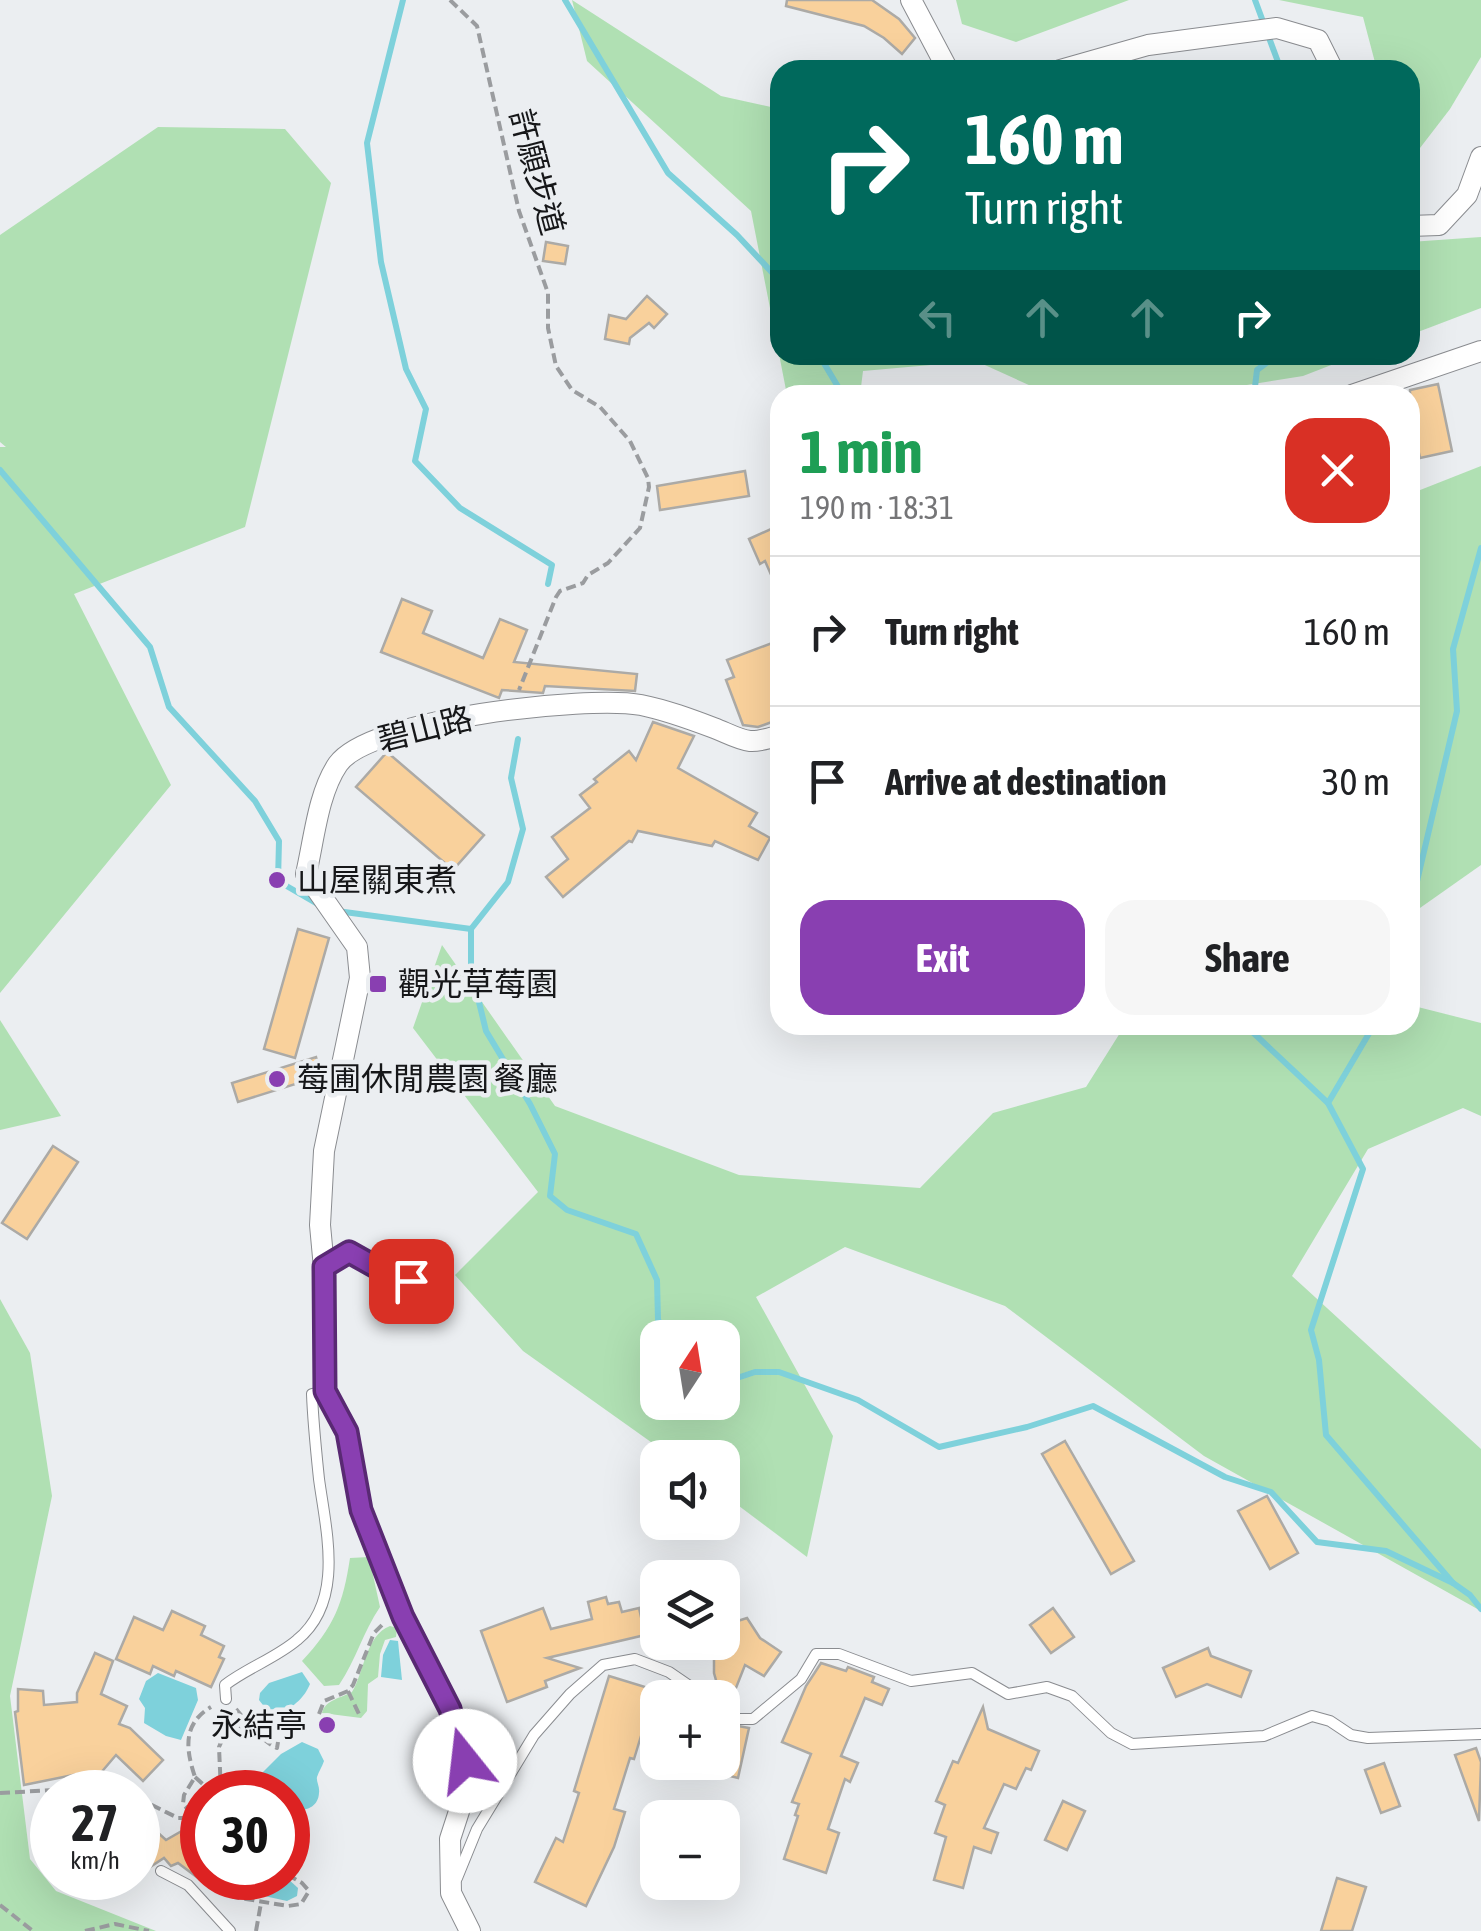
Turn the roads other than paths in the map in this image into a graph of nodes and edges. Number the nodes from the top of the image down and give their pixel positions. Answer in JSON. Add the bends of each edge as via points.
{"nodes":[{"id":1,"x":911,"y":0,"type":"edge"},
{"id":2,"x":943,"y":60,"type":"edge"},
{"id":3,"x":1095,"y":60,"type":"edge"},
{"id":4,"x":1328,"y":60,"type":"edge"},
{"id":5,"x":1481,"y":158,"type":"edge"},
{"id":6,"x":1420,"y":226,"type":"edge"},
{"id":7,"x":1481,"y":350,"type":"edge"},
{"id":8,"x":1381,"y":385,"type":"edge"},
{"id":9,"x":770,"y":738,"type":"edge"},
{"id":10,"x":433,"y":1254,"type":"dead end"},
{"id":11,"x":324,"y":1267,"type":"junction"},
{"id":12,"x":325,"y":1391,"type":"junction"},
{"id":13,"x":681,"y":1680,"type":"edge"},
{"id":14,"x":228,"y":1700,"type":"road end"},
{"id":15,"x":740,"y":1719,"type":"edge"},
{"id":16,"x":1481,"y":1734,"type":"edge"},
{"id":17,"x":161,"y":1872,"type":"dead end"},
{"id":18,"x":450,"y":1893,"type":"junction"},
{"id":19,"x":230,"y":1931,"type":"edge"},
{"id":20,"x":470,"y":1931,"type":"edge"}],
"edges":[{"from":1,"to":2,"type":"street"},
{"from":3,"to":4,"type":"street","via":[[1148,45],[1278,28],[1318,40]]},
{"from":5,"to":6,"type":"street","via":[[1467,195],[1439,225]]},
{"from":7,"to":8,"type":"street"},
{"from":9,"to":11,"type":"street","name":"碧山路","via":[[751,742],[636,704],[588,702],[401,731],[360,746],[339,763],[306,874],[358,947],[360,978],[324,1151]]},
{"from":10,"to":11,"type":"lane","via":[[411,1281],[349,1252]]},
{"from":11,"to":12,"type":"street","name":"碧山路"},
{"from":12,"to":14,"type":"lane","via":[[312,1394],[329,1551],[322,1606],[295,1642],[225,1686]]},
{"from":12,"to":18,"type":"street","name":"碧山路","via":[[347,1432],[361,1510],[403,1617],[450,1709],[465,1761],[463,1800],[450,1839]]},
{"from":13,"to":18,"type":"lane","via":[[635,1659],[603,1664],[570,1694],[534,1734]]},
{"from":15,"to":16,"type":"lane","via":[[753,1720],[801,1679],[816,1654],[839,1654],[912,1682],[972,1673],[1008,1694],[1047,1688],[1072,1696],[1132,1744],[1264,1736],[1312,1716],[1368,1738]]},
{"from":17,"to":19,"type":"lane","via":[[188,1885]]},
{"from":18,"to":20,"type":"street","name":"碧山路"}]}
